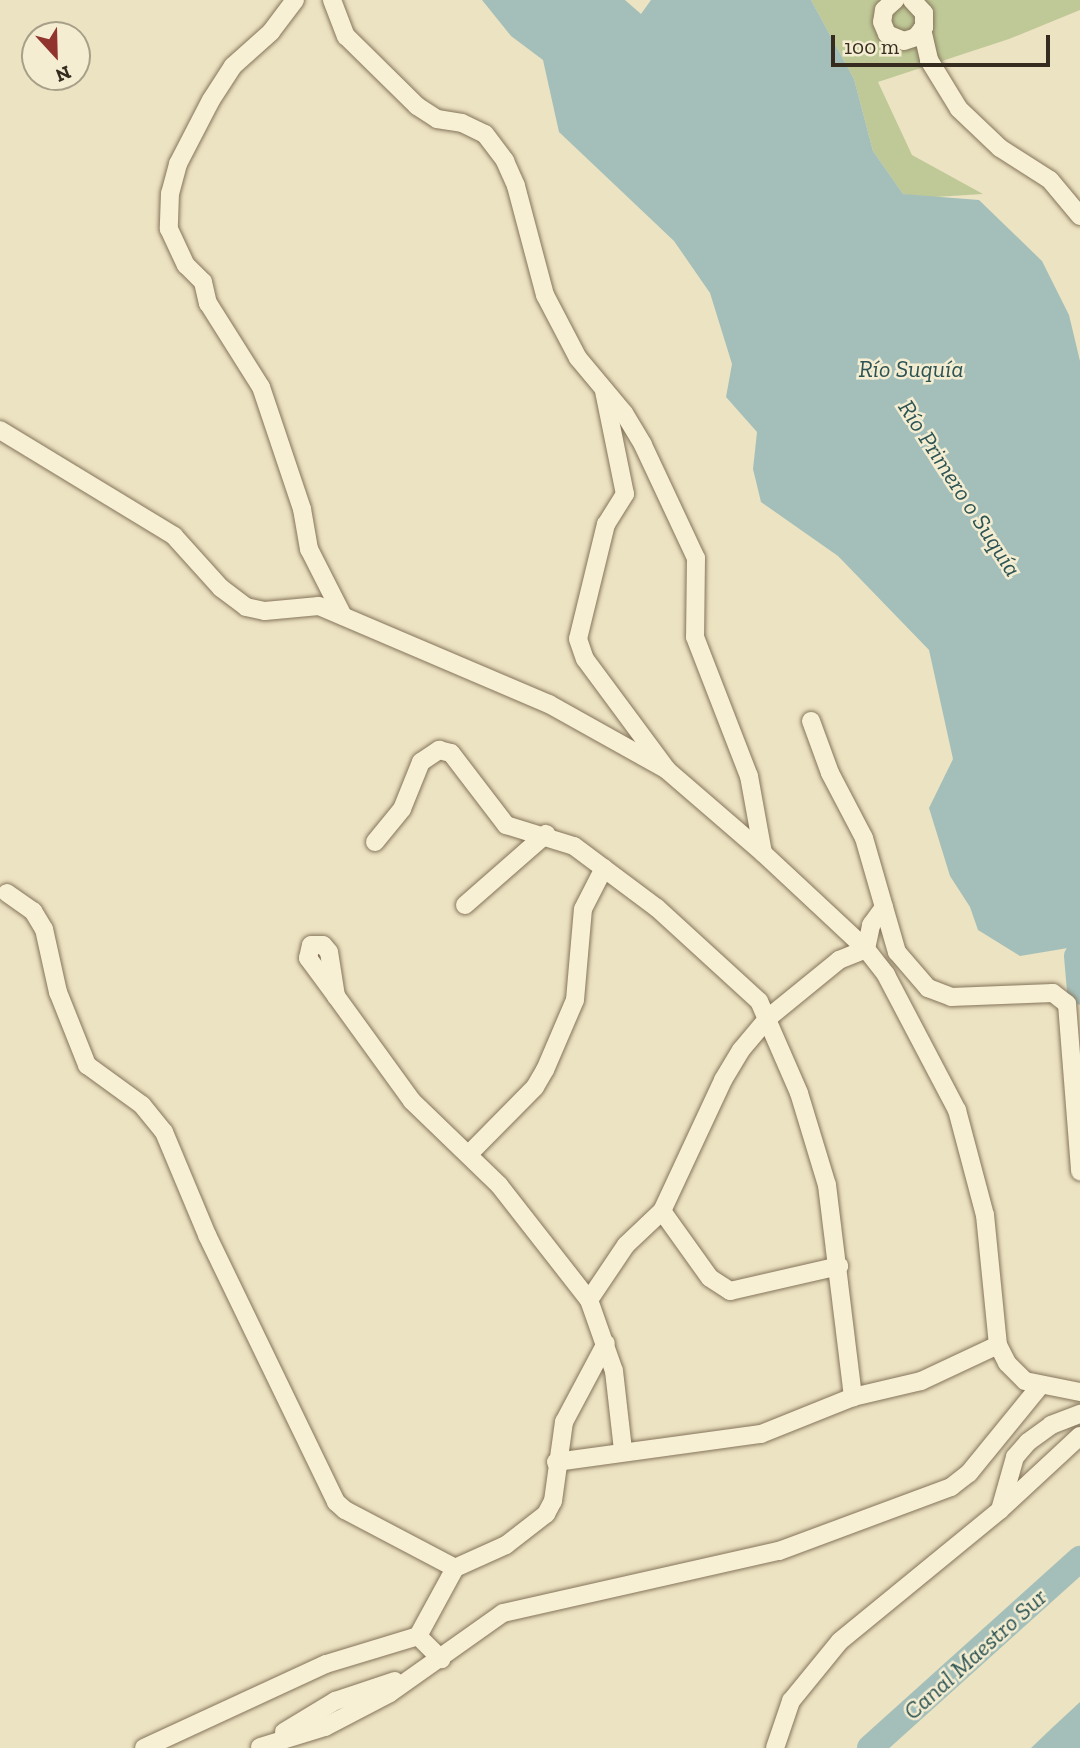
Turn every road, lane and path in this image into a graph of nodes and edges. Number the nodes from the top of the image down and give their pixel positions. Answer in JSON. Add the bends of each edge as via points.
{"nodes":[{"id":1,"x":295,"y":0,"type":"edge"},
{"id":2,"x":332,"y":0,"type":"edge"},
{"id":3,"x":912,"y":0,"type":"edge"},
{"id":4,"x":888,"y":3,"type":"edge"},
{"id":5,"x":922,"y":29,"type":"junction"},
{"id":6,"x":904,"y":41,"type":"junction"},
{"id":7,"x":929,"y":60,"type":"junction"},
{"id":8,"x":1080,"y":216,"type":"edge"},
{"id":9,"x":604,"y":391,"type":"junction"},
{"id":10,"x":0,"y":430,"type":"edge"},
{"id":11,"x":344,"y":616,"type":"junction"},
{"id":12,"x":811,"y":722,"type":"dead end"},
{"id":13,"x":667,"y":771,"type":"junction"},
{"id":14,"x":546,"y":834,"type":"junction"},
{"id":15,"x":375,"y":842,"type":"dead end"},
{"id":16,"x":763,"y":853,"type":"junction"},
{"id":17,"x":604,"y":868,"type":"junction"},
{"id":18,"x":7,"y":893,"type":"dead end"},
{"id":19,"x":465,"y":905,"type":"dead end"},
{"id":20,"x":884,"y":907,"type":"junction"},
{"id":21,"x":866,"y":949,"type":"junction"},
{"id":22,"x":336,"y":996,"type":"dead end"},
{"id":23,"x":768,"y":1018,"type":"junction"},
{"id":24,"x":469,"y":1154,"type":"junction"},
{"id":25,"x":1080,"y":1171,"type":"edge"},
{"id":26,"x":662,"y":1211,"type":"junction"},
{"id":27,"x":839,"y":1266,"type":"junction"},
{"id":28,"x":589,"y":1300,"type":"junction"},
{"id":29,"x":606,"y":1343,"type":"junction"},
{"id":30,"x":998,"y":1345,"type":"junction"},
{"id":31,"x":1040,"y":1386,"type":"junction"},
{"id":32,"x":1080,"y":1392,"type":"edge"},
{"id":33,"x":853,"y":1397,"type":"junction"},
{"id":34,"x":1080,"y":1414,"type":"edge"},
{"id":35,"x":1080,"y":1436,"type":"edge"},
{"id":36,"x":623,"y":1450,"type":"junction"},
{"id":37,"x":556,"y":1462,"type":"junction"},
{"id":38,"x":1000,"y":1510,"type":"junction"},
{"id":39,"x":455,"y":1568,"type":"junction"},
{"id":40,"x":418,"y":1636,"type":"junction"},
{"id":41,"x":442,"y":1659,"type":"junction"},
{"id":42,"x":259,"y":1747,"type":"edge"},
{"id":43,"x":144,"y":1748,"type":"edge"},
{"id":44,"x":775,"y":1748,"type":"edge"}],
"edges":[{"from":1,"to":11,"type":"street","via":[[271,32],[233,66],[211,100],[178,164],[170,194],[169,229],[186,265],[203,282],[208,303],[261,387],[302,509],[309,549]]},
{"from":2,"to":9,"type":"street","via":[[346,36],[417,106],[437,119],[474,127],[493,144],[516,186],[545,295],[578,358]]},
{"from":3,"to":5,"type":"street","via":[[924,13]]},
{"from":4,"to":6,"type":"street","via":[[882,22],[887,34]]},
{"from":5,"to":6,"type":"street"},
{"from":5,"to":7,"type":"street"},
{"from":6,"to":7,"type":"street"},
{"from":7,"to":8,"type":"street","via":[[959,109],[1000,148],[1049,180]]},
{"from":9,"to":13,"type":"street","via":[[625,494],[606,524],[578,639],[585,659]]},
{"from":9,"to":16,"type":"street","via":[[643,444],[696,558],[695,637],[752,786]]},
{"from":10,"to":11,"type":"street","via":[[174,536],[221,588],[246,607],[265,611],[311,605]]},
{"from":11,"to":13,"type":"street","via":[[550,704]]},
{"from":12,"to":20,"type":"street","via":[[830,773],[864,838]]},
{"from":13,"to":16,"type":"street"},
{"from":14,"to":15,"type":"street","via":[[506,825],[451,752],[439,750],[421,762],[402,808]]},
{"from":14,"to":17,"type":"street"},
{"from":14,"to":19,"type":"street"},
{"from":16,"to":21,"type":"street"},
{"from":17,"to":23,"type":"street","via":[[701,946],[760,1001]]},
{"from":17,"to":24,"type":"street","via":[[583,909],[575,1000],[545,1070],[535,1087]]},
{"from":18,"to":39,"type":"street","via":[[33,911],[44,929],[58,992],[87,1065],[142,1105],[164,1132],[207,1235],[336,1502],[359,1520]]},
{"from":20,"to":21,"type":"street","via":[[871,925]]},
{"from":20,"to":25,"type":"street","via":[[897,952],[928,988],[951,997],[994,992],[1062,996],[1067,1004]]},
{"from":21,"to":23,"type":"street","via":[[839,960]]},
{"from":21,"to":30,"type":"street","via":[[886,975],[961,1120],[985,1215]]},
{"from":22,"to":24,"type":"street","via":[[411,1101]]},
{"from":23,"to":26,"type":"street","via":[[723,1080]]},
{"from":23,"to":27,"type":"street","via":[[799,1093],[827,1185]]},
{"from":24,"to":28,"type":"street"},
{"from":26,"to":27,"type":"street","via":[[710,1278],[730,1291]]},
{"from":26,"to":28,"type":"street","via":[[626,1245]]},
{"from":27,"to":33,"type":"street"},
{"from":28,"to":29,"type":"street"},
{"from":29,"to":36,"type":"street"},
{"from":29,"to":37,"type":"street","via":[[564,1422]]},
{"from":30,"to":31,"type":"street","via":[[1014,1373]]},
{"from":30,"to":33,"type":"street","via":[[904,1387]]},
{"from":31,"to":32,"type":"street"},
{"from":31,"to":41,"type":"street","via":[[969,1473],[922,1500],[779,1551],[518,1607],[491,1620]]},
{"from":33,"to":36,"type":"street","via":[[761,1434]]},
{"from":34,"to":38,"type":"street","via":[[1051,1425],[1015,1457]]},
{"from":35,"to":38,"type":"street"},
{"from":36,"to":37,"type":"street"},
{"from":37,"to":39,"type":"street","via":[[553,1501],[546,1514],[506,1545]]},
{"from":38,"to":44,"type":"street","via":[[840,1641],[791,1701]]},
{"from":39,"to":40,"type":"street"},
{"from":40,"to":41,"type":"street"},
{"from":40,"to":43,"type":"street","via":[[326,1664]]},
{"from":41,"to":42,"type":"street","via":[[342,1719]]}]}
